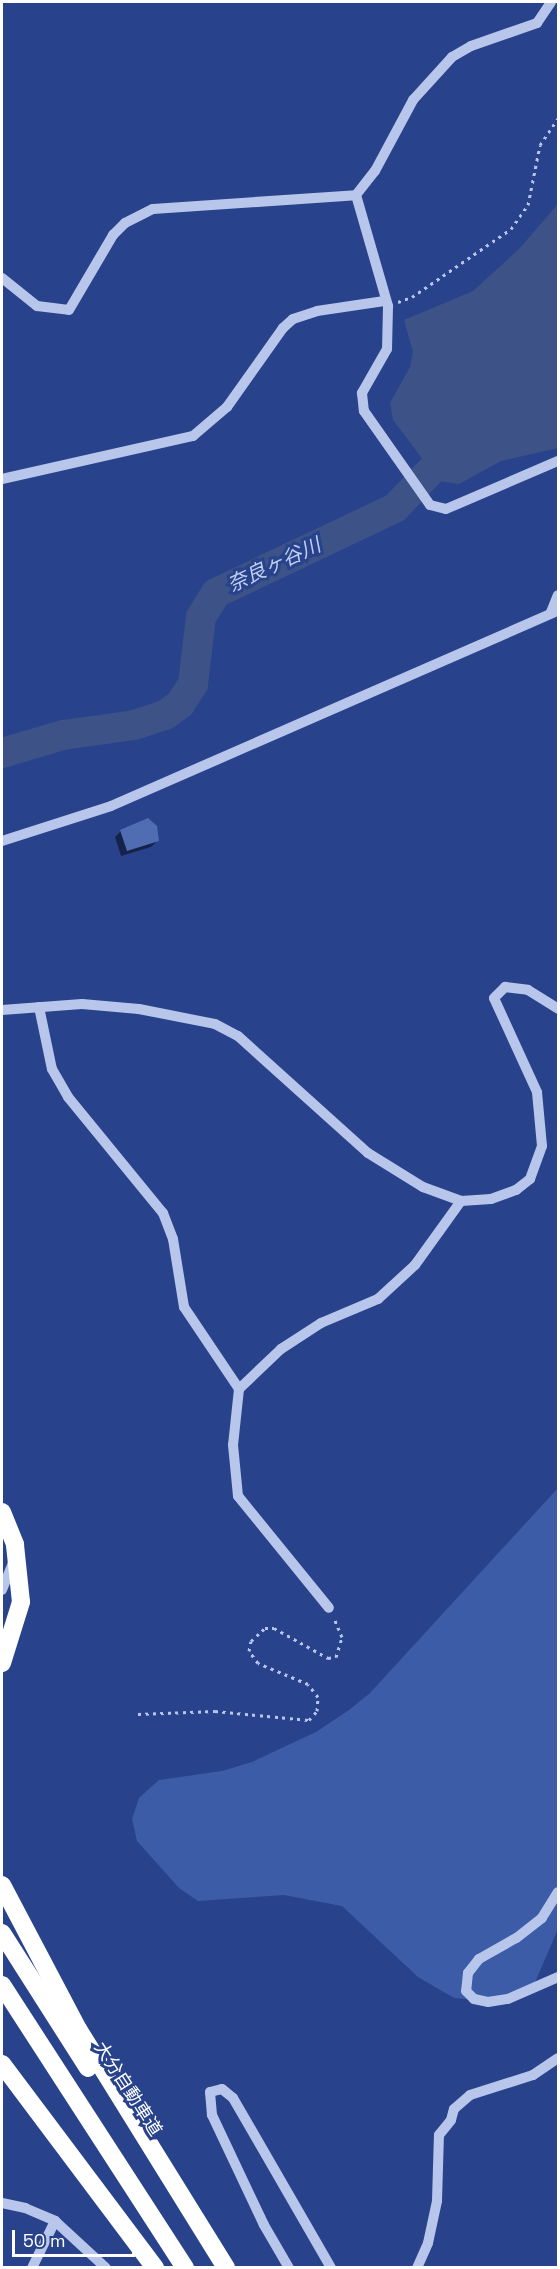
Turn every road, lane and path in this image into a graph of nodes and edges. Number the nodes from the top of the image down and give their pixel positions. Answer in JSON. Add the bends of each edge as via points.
{"nodes":[{"id":1,"x":551,"y":2,"type":"edge"},
{"id":2,"x":558,"y":118,"type":"edge"},
{"id":3,"x":356,"y":195,"type":"junction"},
{"id":4,"x":2,"y":278,"type":"edge"},
{"id":5,"x":386,"y":303,"type":"junction"},
{"id":6,"x":558,"y":461,"type":"edge"},
{"id":7,"x":2,"y":479,"type":"edge"},
{"id":8,"x":558,"y":595,"type":"edge"},
{"id":9,"x":554,"y":612,"type":"edge"},
{"id":10,"x":2,"y":841,"type":"edge"},
{"id":11,"x":39,"y":1007,"type":"junction"},
{"id":12,"x":558,"y":1008,"type":"edge"},
{"id":13,"x":2,"y":1010,"type":"edge"},
{"id":14,"x":460,"y":1201,"type":"junction"},
{"id":15,"x":239,"y":1389,"type":"junction"},
{"id":16,"x":2,"y":1512,"type":"edge"},
{"id":17,"x":15,"y":1545,"type":"junction"},
{"id":18,"x":2,"y":1590,"type":"edge"},
{"id":19,"x":329,"y":1608,"type":"joint"},
{"id":20,"x":2,"y":1663,"type":"edge"},
{"id":21,"x":138,"y":1714,"type":"dead end"},
{"id":22,"x":2,"y":1886,"type":"edge"},
{"id":23,"x":558,"y":1892,"type":"edge"},
{"id":24,"x":2,"y":1933,"type":"edge"},
{"id":25,"x":558,"y":1977,"type":"edge"},
{"id":26,"x":2,"y":1985,"type":"edge"},
{"id":27,"x":558,"y":2058,"type":"edge"},
{"id":28,"x":2,"y":2064,"type":"edge"},
{"id":29,"x":2,"y":2203,"type":"edge"},
{"id":30,"x":54,"y":2222,"type":"junction"},
{"id":31,"x":32,"y":2268,"type":"edge"},
{"id":32,"x":106,"y":2268,"type":"edge"},
{"id":33,"x":155,"y":2268,"type":"edge"},
{"id":34,"x":185,"y":2268,"type":"edge"},
{"id":35,"x":220,"y":2268,"type":"edge"},
{"id":36,"x":226,"y":2268,"type":"edge"},
{"id":37,"x":289,"y":2268,"type":"edge"},
{"id":38,"x":332,"y":2268,"type":"edge"},
{"id":39,"x":417,"y":2268,"type":"edge"}],
"edges":[{"from":1,"to":3,"type":"street","via":[[537,23],[471,46],[452,57],[413,100],[375,171]]},
{"from":2,"to":5,"type":"path","via":[[540,146],[528,205],[511,229],[412,297]]},
{"from":3,"to":4,"type":"street","via":[[153,209],[125,223],[112,235],[69,310],[37,306]]},
{"from":3,"to":5,"type":"street"},
{"from":5,"to":6,"type":"street","via":[[387,349],[362,393],[364,411],[430,505],[446,509]]},
{"from":5,"to":7,"type":"street","via":[[317,311],[293,319],[282,328],[227,407],[193,436]]},
{"from":8,"to":9,"type":"street"},
{"from":9,"to":10,"type":"street","via":[[111,806]]},
{"from":11,"to":13,"type":"street"},
{"from":11,"to":14,"type":"street","via":[[82,1004],[139,1009],[214,1024],[246,1043],[368,1153],[423,1187]]},
{"from":11,"to":15,"type":"street","via":[[52,1069],[68,1097],[164,1213],[173,1239],[184,1307]]},
{"from":12,"to":14,"type":"street","via":[[528,990],[505,987],[494,998],[537,1092],[542,1146],[530,1179],[516,1190],[491,1199]]},
{"from":14,"to":15,"type":"street","via":[[415,1265],[378,1299],[311,1329],[281,1349]]},
{"from":15,"to":19,"type":"street","via":[[233,1445],[238,1496]]},
{"from":16,"to":17,"type":"highway"},
{"from":17,"to":18,"type":"street"},
{"from":17,"to":20,"type":"highway","via":[[21,1602]]},
{"from":19,"to":21,"type":"path","via":[[342,1636],[336,1657],[328,1658],[273,1628],[265,1628],[251,1641],[249,1651],[258,1663],[308,1684],[318,1698],[317,1711],[309,1720],[215,1711]]},
{"from":22,"to":36,"type":"highway","via":[[78,2028]]},
{"from":23,"to":25,"type":"street","via":[[542,1918],[479,1959],[468,1973],[466,1991],[474,1999],[488,2002],[508,1999]]},
{"from":24,"to":35,"type":"highway","name":"大分自動車道"},
{"from":26,"to":34,"type":"highway"},
{"from":27,"to":39,"type":"street","via":[[533,2075],[470,2095],[454,2109],[439,2135],[437,2201],[428,2243]]},
{"from":28,"to":33,"type":"highway"},
{"from":29,"to":30,"type":"street","via":[[25,2208]]},
{"from":30,"to":31,"type":"street"},
{"from":30,"to":32,"type":"street"},
{"from":37,"to":38,"type":"street","via":[[264,2225],[212,2115],[210,2092],[222,2090],[233,2098]]}]}
